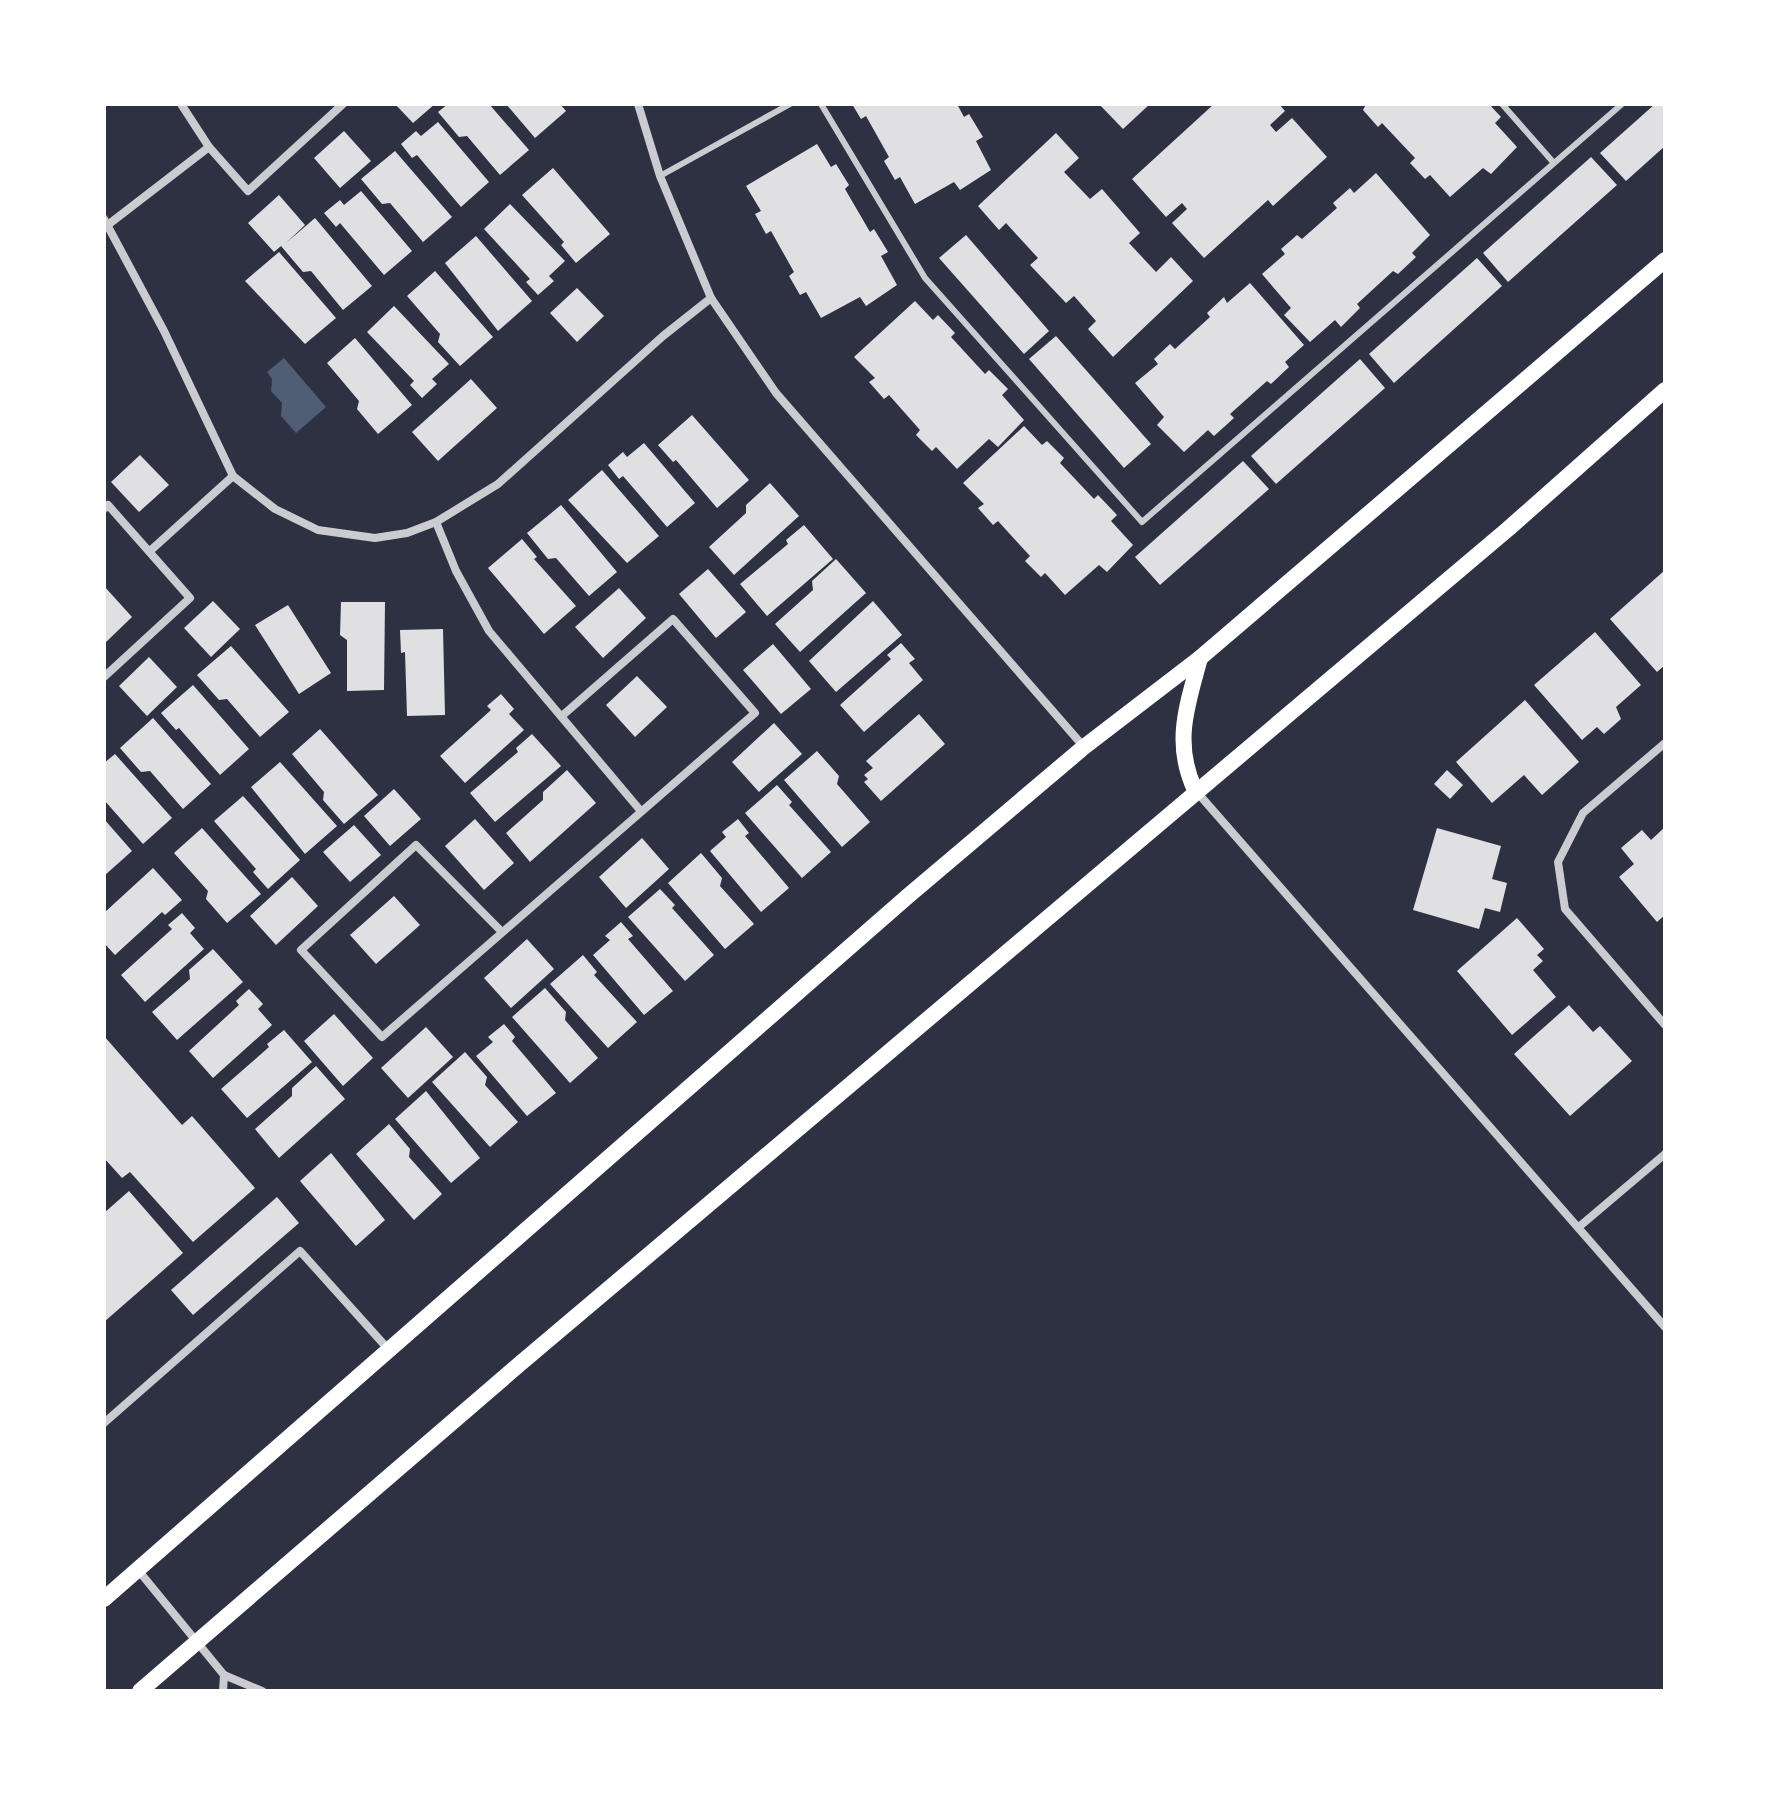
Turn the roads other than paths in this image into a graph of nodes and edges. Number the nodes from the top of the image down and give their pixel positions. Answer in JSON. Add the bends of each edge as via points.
{"nodes":[{"id":1,"x":181,"y":104,"type":"edge"},
{"id":2,"x":343,"y":104,"type":"edge"},
{"id":3,"x":638,"y":104,"type":"edge"},
{"id":4,"x":790,"y":104,"type":"edge"},
{"id":5,"x":821,"y":104,"type":"edge"},
{"id":6,"x":1502,"y":104,"type":"edge"},
{"id":7,"x":1622,"y":104,"type":"edge"},
{"id":8,"x":209,"y":147,"type":"junction"},
{"id":9,"x":1553,"y":162,"type":"junction"},
{"id":10,"x":660,"y":176,"type":"junction"},
{"id":11,"x":106,"y":221,"type":"edge"},
{"id":12,"x":1665,"y":260,"type":"edge"},
{"id":13,"x":711,"y":298,"type":"junction"},
{"id":14,"x":1665,"y":390,"type":"edge"},
{"id":15,"x":233,"y":476,"type":"junction"},
{"id":16,"x":104,"y":509,"type":"edge"},
{"id":17,"x":436,"y":522,"type":"junction"},
{"id":18,"x":150,"y":551,"type":"junction"},
{"id":19,"x":1200,"y":658,"type":"junction"},
{"id":20,"x":104,"y":677,"type":"edge"},
{"id":21,"x":563,"y":715,"type":"junction"},
{"id":22,"x":1665,"y":743,"type":"edge"},
{"id":23,"x":1084,"y":747,"type":"junction"},
{"id":24,"x":1195,"y":790,"type":"junction"},
{"id":25,"x":640,"y":810,"type":"junction"},
{"id":26,"x":502,"y":932,"type":"junction"},
{"id":27,"x":1665,"y":1025,"type":"edge"},
{"id":28,"x":1665,"y":1154,"type":"edge"},
{"id":29,"x":1580,"y":1226,"type":"junction"},
{"id":30,"x":1665,"y":1327,"type":"edge"},
{"id":31,"x":389,"y":1350,"type":"junction"},
{"id":32,"x":104,"y":1423,"type":"edge"},
{"id":33,"x":138,"y":1570,"type":"junction"},
{"id":34,"x":104,"y":1599,"type":"edge"},
{"id":35,"x":198,"y":1641,"type":"junction"},
{"id":36,"x":224,"y":1675,"type":"junction"},
{"id":37,"x":140,"y":1691,"type":"edge"},
{"id":38,"x":223,"y":1691,"type":"edge"},
{"id":39,"x":262,"y":1691,"type":"edge"}],
"edges":[{"from":1,"to":8,"type":"street"},
{"from":2,"to":8,"type":"street","via":[[248,191]]},
{"from":3,"to":10,"type":"street"},
{"from":4,"to":10,"type":"lane"},
{"from":5,"to":9,"type":"lane","via":[[925,278],[1142,522]]},
{"from":6,"to":9,"type":"lane"},
{"from":7,"to":9,"type":"lane"},
{"from":8,"to":11,"type":"street"},
{"from":10,"to":13,"type":"street"},
{"from":11,"to":15,"type":"street"},
{"from":12,"to":19,"type":"main road"},
{"from":13,"to":17,"type":"street","via":[[498,484]]},
{"from":13,"to":23,"type":"street","via":[[776,393]]},
{"from":14,"to":24,"type":"main road","via":[[1508,529]]},
{"from":15,"to":17,"type":"street","via":[[275,509],[318,530],[375,538]]},
{"from":15,"to":18,"type":"street"},
{"from":16,"to":18,"type":"street","via":[[108,505]]},
{"from":17,"to":21,"type":"street","via":[[489,631]]},
{"from":18,"to":20,"type":"street","via":[[190,598]]},
{"from":19,"to":23,"type":"main road"},
{"from":19,"to":24,"type":"main road","via":[[1184,720],[1183,765]]},
{"from":21,"to":25,"type":"street"},
{"from":21,"to":25,"type":"street","via":[[673,619],[755,713]]},
{"from":22,"to":27,"type":"street","via":[[1583,813],[1558,862],[1565,909]]},
{"from":23,"to":31,"type":"main road"},
{"from":24,"to":29,"type":"street"},
{"from":24,"to":35,"type":"main road"},
{"from":25,"to":26,"type":"street"},
{"from":26,"to":26,"type":"street","via":[[416,845],[301,950],[382,1037]]},
{"from":28,"to":29,"type":"street"},
{"from":29,"to":30,"type":"street"},
{"from":31,"to":32,"type":"street","via":[[300,1251]]},
{"from":31,"to":33,"type":"main road"},
{"from":33,"to":34,"type":"main road"},
{"from":33,"to":35,"type":"street"},
{"from":35,"to":36,"type":"street"},
{"from":35,"to":37,"type":"main road"},
{"from":36,"to":38,"type":"street"},
{"from":36,"to":39,"type":"street"}]}
